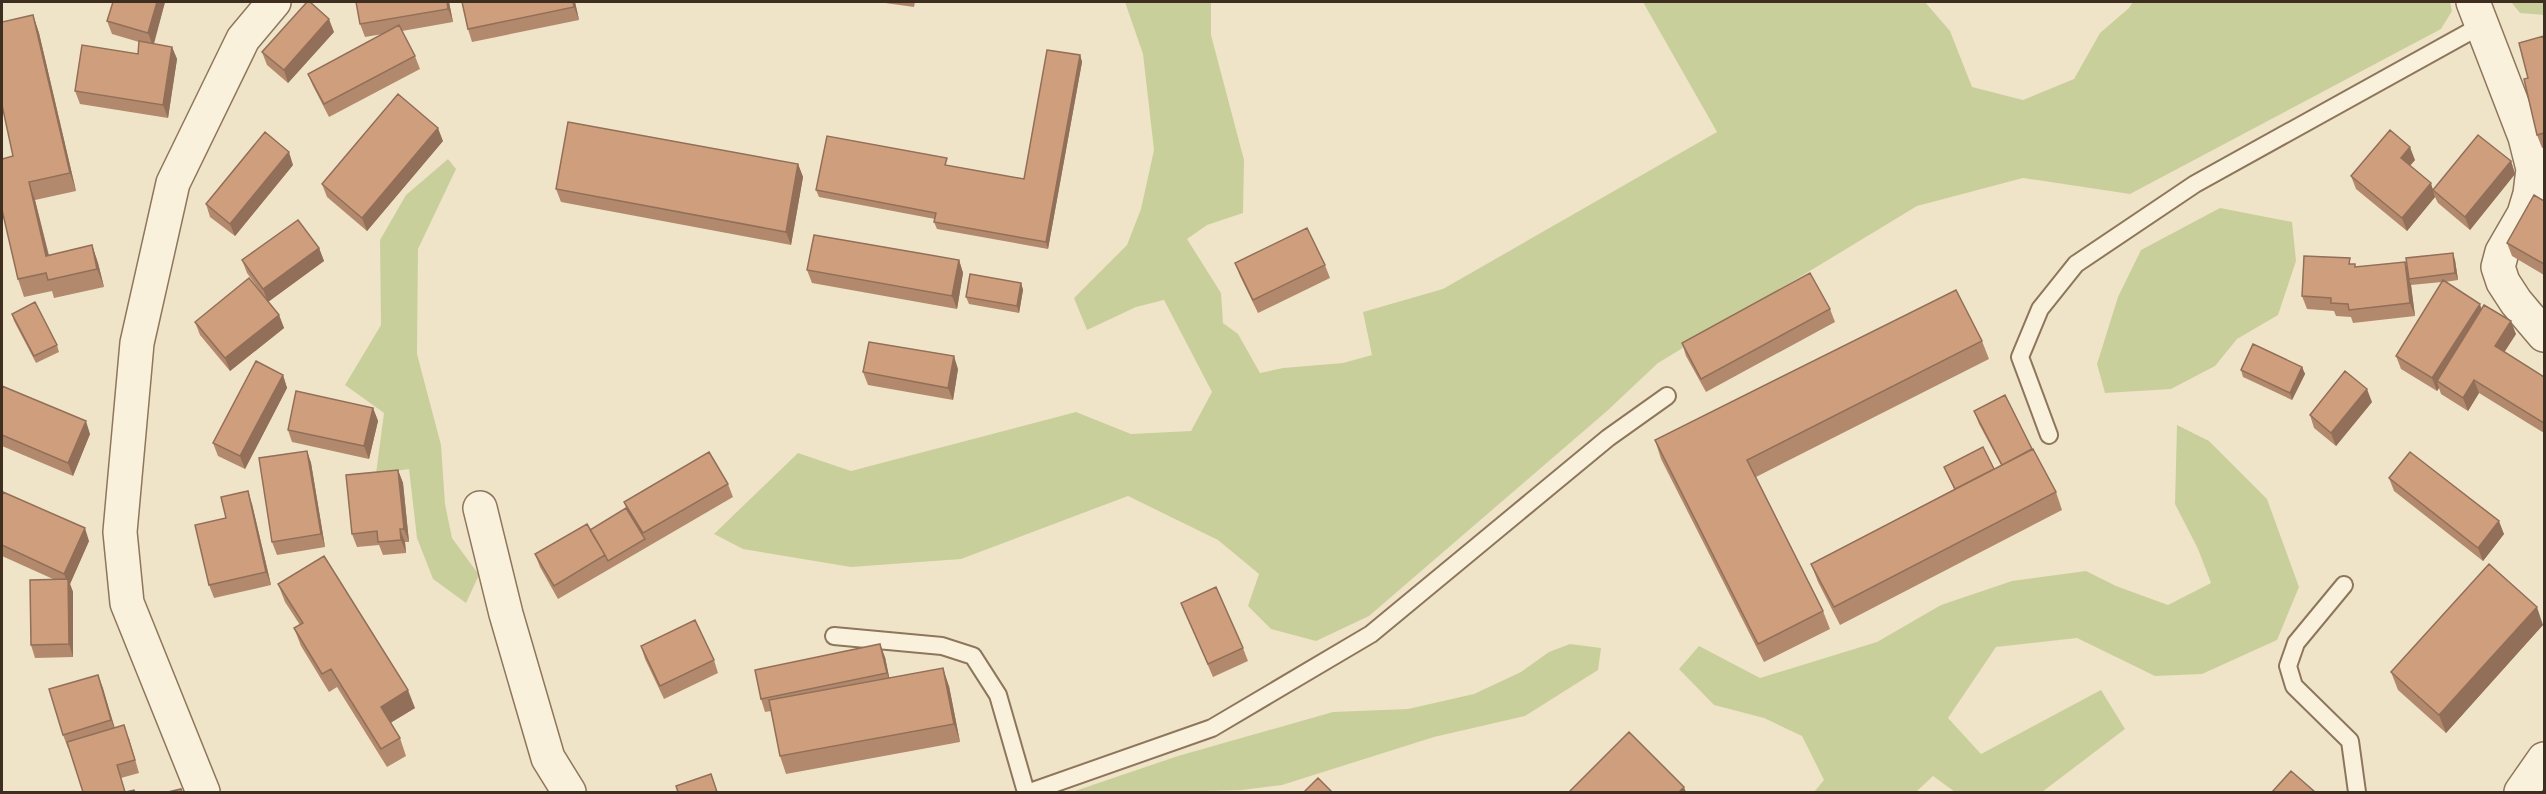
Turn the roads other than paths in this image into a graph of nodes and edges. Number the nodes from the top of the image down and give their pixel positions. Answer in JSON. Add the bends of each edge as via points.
{"nodes":[{"id":1,"x":274,"y":2,"type":"edge"},
{"id":2,"x":2477,"y":13,"type":"edge"},
{"id":3,"x":2544,"y":335,"type":"edge"},
{"id":4,"x":1667,"y":396,"type":"dead end"},
{"id":5,"x":2049,"y":435,"type":"dead end"},
{"id":6,"x":480,"y":508,"type":"dead end"},
{"id":7,"x":2344,"y":585,"type":"dead end"},
{"id":8,"x":834,"y":636,"type":"dead end"},
{"id":9,"x":2544,"y":759,"type":"edge"},
{"id":10,"x":203,"y":792,"type":"edge"},
{"id":11,"x":569,"y":792,"type":"edge"},
{"id":12,"x":1028,"y":792,"type":"edge"},
{"id":13,"x":2357,"y":792,"type":"edge"},
{"id":14,"x":2521,"y":792,"type":"edge"}],
"edges":[{"from":1,"to":10,"type":"street","via":[[243,39],[172,183],[137,343],[120,532],[128,603]]},
{"from":2,"to":3,"type":"street","via":[[2533,168],[2524,214],[2502,252],[2498,267],[2516,302]]},
{"from":2,"to":5,"type":"lane","via":[[2195,184],[2076,264],[2040,309],[2020,357]]},
{"from":4,"to":12,"type":"lane","via":[[1608,438],[1371,634],[1212,728]]},
{"from":6,"to":11,"type":"street","via":[[548,758]]},
{"from":7,"to":13,"type":"lane","via":[[2296,643],[2288,666],[2294,686],[2350,741]]},
{"from":8,"to":12,"type":"lane","via":[[942,646],[973,656],[998,695]]},
{"from":9,"to":14,"type":"street"}]}
